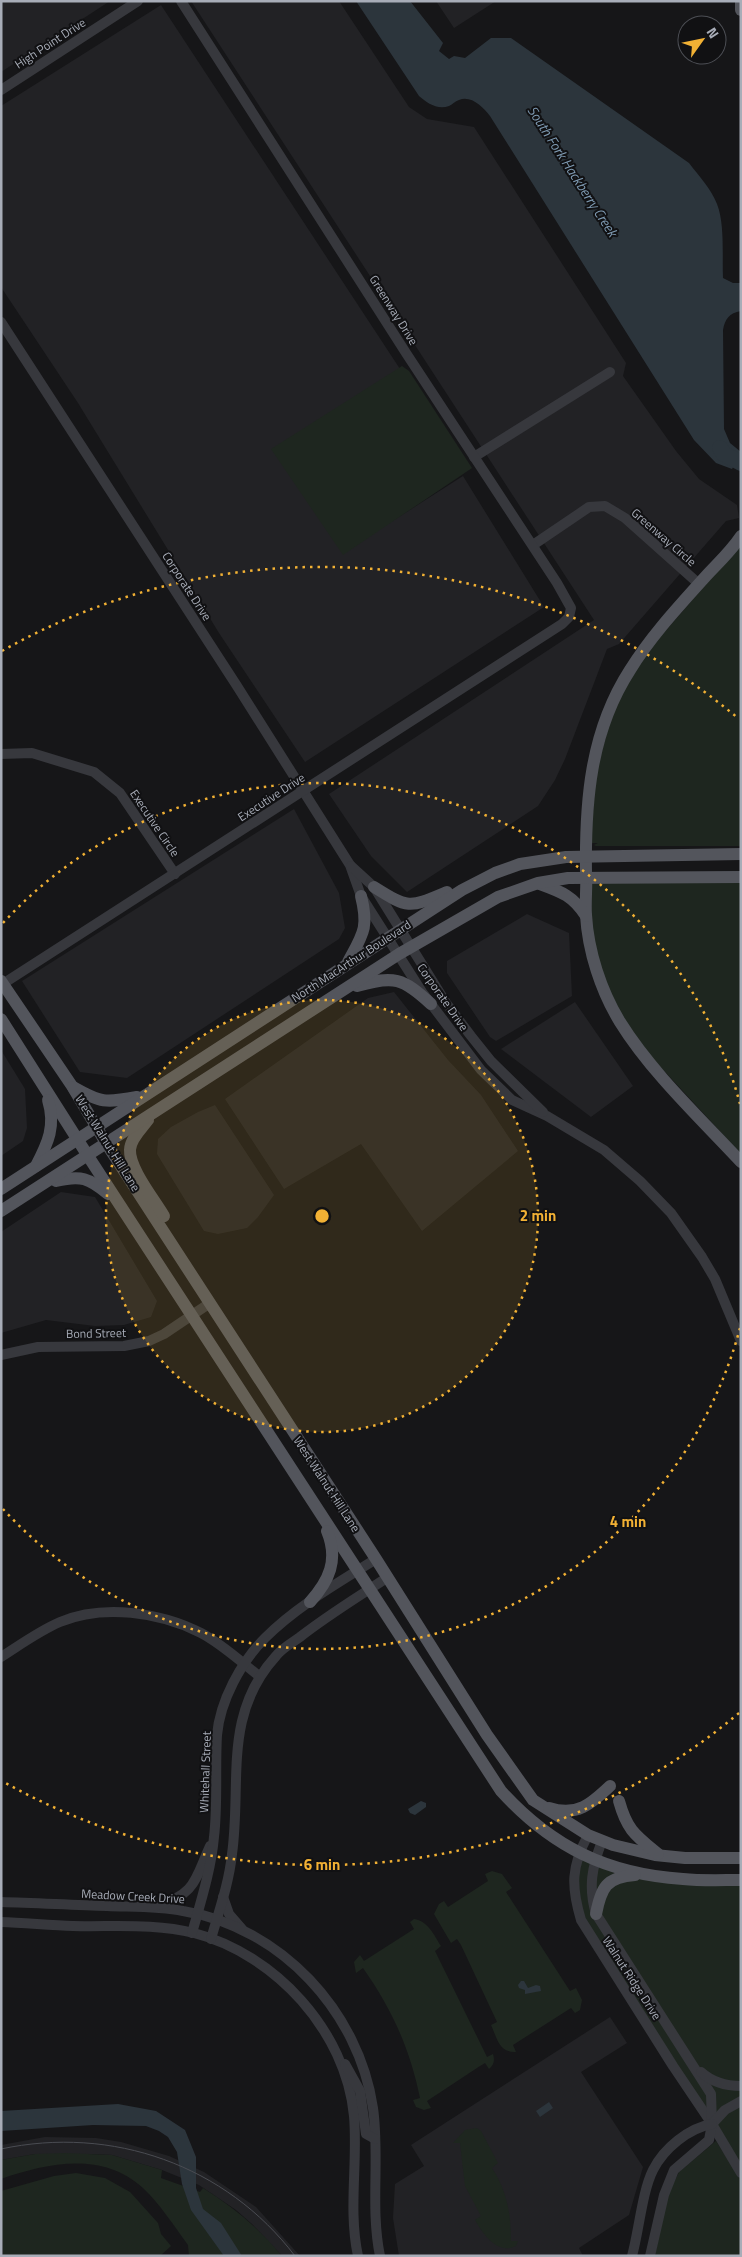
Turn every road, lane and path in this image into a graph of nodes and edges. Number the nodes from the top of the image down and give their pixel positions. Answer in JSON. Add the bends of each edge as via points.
{"nodes":[{"id":1,"x":138,"y":1,"type":"edge"},
{"id":2,"x":181,"y":1,"type":"edge"},
{"id":3,"x":741,"y":1,"type":"edge"},
{"id":4,"x":741,"y":10,"type":"edge"},
{"id":5,"x":1,"y":90,"type":"edge"},
{"id":6,"x":1,"y":322,"type":"edge"},
{"id":7,"x":610,"y":372,"type":"dead end"},
{"id":8,"x":474,"y":457,"type":"junction"},
{"id":9,"x":741,"y":536,"type":"edge"},
{"id":10,"x":533,"y":545,"type":"junction"},
{"id":11,"x":699,"y":584,"type":"junction"},
{"id":12,"x":554,"y":629,"type":"joint"},
{"id":13,"x":1,"y":754,"type":"edge"},
{"id":14,"x":302,"y":792,"type":"junction"},
{"id":15,"x":741,"y":854,"type":"edge"},
{"id":16,"x":586,"y":856,"type":"junction"},
{"id":17,"x":350,"y":865,"type":"junction"},
{"id":18,"x":174,"y":874,"type":"junction"},
{"id":19,"x":741,"y":877,"type":"edge"},
{"id":20,"x":586,"y":878,"type":"junction"},
{"id":21,"x":538,"y":884,"type":"junction"},
{"id":22,"x":374,"y":887,"type":"junction"},
{"id":23,"x":462,"y":890,"type":"junction"},
{"id":24,"x":362,"y":896,"type":"junction"},
{"id":25,"x":586,"y":916,"type":"junction"},
{"id":26,"x":399,"y":930,"type":"junction"},
{"id":27,"x":388,"y":937,"type":"junction"},
{"id":28,"x":411,"y":947,"type":"junction"},
{"id":29,"x":399,"y":954,"type":"junction"},
{"id":30,"x":347,"y":964,"type":"junction"},
{"id":31,"x":2,"y":983,"type":"edge"},
{"id":32,"x":345,"y":989,"type":"junction"},
{"id":33,"x":431,"y":1004,"type":"junction"},
{"id":34,"x":1,"y":1019,"type":"edge"},
{"id":35,"x":491,"y":1061,"type":"junction"},
{"id":36,"x":480,"y":1069,"type":"junction"},
{"id":37,"x":43,"y":1086,"type":"junction"},
{"id":38,"x":72,"y":1086,"type":"junction"},
{"id":39,"x":144,"y":1096,"type":"junction"},
{"id":40,"x":156,"y":1111,"type":"junction"},
{"id":41,"x":547,"y":1116,"type":"junction"},
{"id":42,"x":96,"y":1127,"type":"junction"},
{"id":43,"x":77,"y":1140,"type":"junction"},
{"id":44,"x":106,"y":1143,"type":"junction"},
{"id":45,"x":88,"y":1156,"type":"junction"},
{"id":46,"x":741,"y":1162,"type":"edge"},
{"id":47,"x":36,"y":1167,"type":"junction"},
{"id":48,"x":46,"y":1183,"type":"junction"},
{"id":49,"x":1,"y":1189,"type":"edge"},
{"id":50,"x":119,"y":1204,"type":"junction"},
{"id":51,"x":1,"y":1211,"type":"edge"},
{"id":52,"x":178,"y":1252,"type":"junction"},
{"id":53,"x":210,"y":1303,"type":"junction"},
{"id":54,"x":191,"y":1315,"type":"junction"},
{"id":55,"x":741,"y":1341,"type":"edge"},
{"id":56,"x":1,"y":1355,"type":"edge"},
{"id":57,"x":321,"y":1517,"type":"junction"},
{"id":58,"x":376,"y":1559,"type":"junction"},
{"id":59,"x":357,"y":1571,"type":"junction"},
{"id":60,"x":388,"y":1577,"type":"junction"},
{"id":61,"x":369,"y":1590,"type":"junction"},
{"id":62,"x":310,"y":1602,"type":"junction"},
{"id":63,"x":1,"y":1658,"type":"edge"},
{"id":64,"x":244,"y":1664,"type":"junction"},
{"id":65,"x":259,"y":1676,"type":"junction"},
{"id":66,"x":610,"y":1786,"type":"dead end"},
{"id":67,"x":619,"y":1801,"type":"dead end"},
{"id":68,"x":542,"y":1806,"type":"junction"},
{"id":69,"x":588,"y":1835,"type":"junction"},
{"id":70,"x":214,"y":1836,"type":"junction"},
{"id":71,"x":602,"y":1841,"type":"junction"},
{"id":72,"x":578,"y":1853,"type":"junction"},
{"id":73,"x":660,"y":1855,"type":"junction"},
{"id":74,"x":741,"y":1858,"type":"edge"},
{"id":75,"x":594,"y":1861,"type":"junction"},
{"id":76,"x":648,"y":1874,"type":"junction"},
{"id":77,"x":741,"y":1880,"type":"edge"},
{"id":78,"x":223,"y":1896,"type":"junction"},
{"id":79,"x":1,"y":1902,"type":"edge"},
{"id":80,"x":150,"y":1908,"type":"junction"},
{"id":81,"x":198,"y":1914,"type":"junction"},
{"id":82,"x":596,"y":1914,"type":"junction"},
{"id":83,"x":216,"y":1920,"type":"junction"},
{"id":84,"x":1,"y":1922,"type":"edge"},
{"id":85,"x":246,"y":1932,"type":"junction"},
{"id":86,"x":192,"y":1933,"type":"junction"},
{"id":87,"x":211,"y":1939,"type":"junction"},
{"id":88,"x":332,"y":2044,"type":"junction"},
{"id":89,"x":692,"y":2064,"type":"junction"},
{"id":90,"x":741,"y":2086,"type":"edge"},
{"id":91,"x":741,"y":2101,"type":"edge"},
{"id":92,"x":712,"y":2124,"type":"junction"},
{"id":93,"x":375,"y":2138,"type":"junction"},
{"id":94,"x":741,"y":2173,"type":"edge"},
{"id":95,"x":643,"y":2208,"type":"junction"},
{"id":96,"x":358,"y":2256,"type":"edge"},
{"id":97,"x":380,"y":2256,"type":"edge"},
{"id":98,"x":632,"y":2256,"type":"edge"},
{"id":99,"x":640,"y":2256,"type":"edge"},
{"id":100,"x":650,"y":2256,"type":"edge"}],
"edges":[{"from":1,"to":5,"type":"street","name":"High Point Drive"},
{"from":2,"to":8,"type":"street","name":"Greenway Drive"},
{"from":3,"to":4,"type":"main road"},
{"from":6,"to":14,"type":"street","name":"Corporate Drive"},
{"from":7,"to":8,"type":"street"},
{"from":8,"to":10,"type":"street","name":"Greenway Drive"},
{"from":9,"to":11,"type":"main road"},
{"from":10,"to":11,"type":"street","name":"Greenway Circle","via":[[589,507],[605,506],[625,518]]},
{"from":10,"to":12,"type":"street","name":"Greenway Drive","via":[[571,608],[568,617]]},
{"from":11,"to":16,"type":"main road","via":[[648,642],[607,715],[597,740],[590,778]]},
{"from":12,"to":14,"type":"street","name":"Executive Drive"},
{"from":13,"to":18,"type":"street","name":"Executive Circle","via":[[32,753],[94,772],[120,793]]},
{"from":14,"to":17,"type":"street","name":"Corporate Drive"},
{"from":14,"to":18,"type":"street","name":"Executive Drive"},
{"from":15,"to":16,"type":"main road","name":"North MacArthur Boulevard"},
{"from":16,"to":20,"type":"main road"},
{"from":16,"to":23,"type":"main road","name":"North MacArthur Boulevard","via":[[520,864]]},
{"from":17,"to":22,"type":"street","name":"Corporate Drive"},
{"from":17,"to":24,"type":"street","name":"Corporate Drive"},
{"from":18,"to":31,"type":"street","name":"Executive Drive"},
{"from":19,"to":20,"type":"main road","name":"North MacArthur Boulevard"},
{"from":20,"to":21,"type":"main road","name":"North MacArthur Boulevard"},
{"from":20,"to":25,"type":"main road"},
{"from":21,"to":25,"type":"main road","via":[[568,896],[578,903]]},
{"from":21,"to":28,"type":"main road","name":"North MacArthur Boulevard","via":[[498,897]]},
{"from":22,"to":23,"type":"main road","via":[[399,903],[409,905]]},
{"from":22,"to":26,"type":"street","name":"Corporate Drive"},
{"from":23,"to":26,"type":"main road","name":"North MacArthur Boulevard"},
{"from":24,"to":27,"type":"street","name":"Corporate Drive"},
{"from":24,"to":30,"type":"main road","via":[[365,928]]},
{"from":25,"to":46,"type":"main road","via":[[594,961],[620,1021],[652,1064]]},
{"from":26,"to":27,"type":"main road","name":"North MacArthur Boulevard"},
{"from":26,"to":28,"type":"street","name":"Corporate Drive"},
{"from":27,"to":29,"type":"street","name":"Corporate Drive"},
{"from":27,"to":30,"type":"main road","name":"North MacArthur Boulevard"},
{"from":28,"to":29,"type":"main road","name":"North MacArthur Boulevard"},
{"from":28,"to":35,"type":"street","name":"Corporate Drive","via":[[446,1003]]},
{"from":29,"to":32,"type":"main road","name":"North MacArthur Boulevard"},
{"from":29,"to":33,"type":"street","name":"Corporate Drive"},
{"from":30,"to":39,"type":"main road","name":"North MacArthur Boulevard"},
{"from":31,"to":38,"type":"main road","name":"West Walnut Hill Lane"},
{"from":32,"to":33,"type":"main road","via":[[392,979],[416,990]]},
{"from":32,"to":40,"type":"main road","name":"North MacArthur Boulevard"},
{"from":33,"to":36,"type":"street","name":"Corporate Drive"},
{"from":34,"to":37,"type":"main road","name":"West Walnut Hill Lane"},
{"from":35,"to":36,"type":"street"},
{"from":35,"to":41,"type":"street","name":"Corporate Drive"},
{"from":36,"to":41,"type":"street","name":"Corporate Drive","via":[[512,1100]]},
{"from":37,"to":43,"type":"main road","name":"West Walnut Hill Lane"},
{"from":37,"to":47,"type":"main road","via":[[51,1110],[52,1127]]},
{"from":38,"to":39,"type":"main road","via":[[105,1102]]},
{"from":38,"to":42,"type":"main road","name":"West Walnut Hill Lane"},
{"from":39,"to":42,"type":"main road","name":"North MacArthur Boulevard"},
{"from":40,"to":44,"type":"main road","name":"North MacArthur Boulevard"},
{"from":40,"to":52,"type":"main road","via":[[130,1149],[132,1163],[174,1233]]},
{"from":41,"to":55,"type":"street","name":"Corporate Drive","via":[[604,1150],[672,1213],[715,1279]]},
{"from":42,"to":43,"type":"main road","name":"North MacArthur Boulevard"},
{"from":42,"to":44,"type":"main road","name":"West Walnut Hill Lane"},
{"from":43,"to":45,"type":"main road","name":"West Walnut Hill Lane"},
{"from":43,"to":47,"type":"main road","name":"North MacArthur Boulevard"},
{"from":44,"to":45,"type":"main road","name":"North MacArthur Boulevard"},
{"from":44,"to":52,"type":"main road","name":"West Walnut Hill Lane"},
{"from":45,"to":48,"type":"main road","name":"North MacArthur Boulevard"},
{"from":45,"to":50,"type":"main road","name":"West Walnut Hill Lane"},
{"from":47,"to":49,"type":"main road","name":"North MacArthur Boulevard"},
{"from":48,"to":50,"type":"main road","via":[[72,1177],[90,1180]]},
{"from":48,"to":51,"type":"main road","name":"North MacArthur Boulevard"},
{"from":50,"to":54,"type":"main road","name":"West Walnut Hill Lane"},
{"from":52,"to":53,"type":"main road","name":"West Walnut Hill Lane"},
{"from":53,"to":54,"type":"street","name":"Bond Street"},
{"from":53,"to":58,"type":"main road","name":"West Walnut Hill Lane"},
{"from":54,"to":56,"type":"street","name":"Bond Street","via":[[164,1334],[141,1343],[38,1347]]},
{"from":54,"to":57,"type":"main road","name":"West Walnut Hill Lane"},
{"from":57,"to":59,"type":"main road","name":"West Walnut Hill Lane"},
{"from":57,"to":62,"type":"main road","via":[[329,1534],[330,1570],[324,1586]]},
{"from":58,"to":59,"type":"street","name":"Whitehall Street"},
{"from":58,"to":60,"type":"main road","name":"West Walnut Hill Lane"},
{"from":59,"to":61,"type":"main road","name":"West Walnut Hill Lane"},
{"from":59,"to":62,"type":"street","name":"Whitehall Street"},
{"from":60,"to":61,"type":"street"},
{"from":60,"to":68,"type":"main road","name":"West Walnut Hill Lane","via":[[487,1735],[533,1800]]},
{"from":61,"to":65,"type":"street","via":[[277,1654]]},
{"from":61,"to":72,"type":"main road","name":"West Walnut Hill Lane","via":[[501,1791],[532,1822]]},
{"from":62,"to":64,"type":"street","name":"Whitehall Street","via":[[265,1639]]},
{"from":63,"to":64,"type":"street","via":[[61,1622],[118,1612],[167,1619],[201,1633]]},
{"from":64,"to":65,"type":"street"},
{"from":64,"to":70,"type":"street","name":"Whitehall Street","via":[[224,1705],[217,1733]]},
{"from":65,"to":78,"type":"street","via":[[236,1746],[232,1855]]},
{"from":66,"to":68,"type":"main road","via":[[590,1805],[578,1810],[554,1810]]},
{"from":67,"to":73,"type":"main road","via":[[632,1833]]},
{"from":68,"to":69,"type":"main road","name":"West Walnut Hill Lane"},
{"from":69,"to":71,"type":"main road","name":"West Walnut Hill Lane"},
{"from":69,"to":72,"type":"street","name":"Walnut Ridge Drive"},
{"from":70,"to":80,"type":"street","via":[[188,1892]]},
{"from":70,"to":81,"type":"street","name":"Whitehall Street"},
{"from":71,"to":73,"type":"main road","name":"West Walnut Hill Lane"},
{"from":71,"to":75,"type":"street","name":"Walnut Ridge Drive"},
{"from":72,"to":75,"type":"main road","name":"West Walnut Hill Lane"},
{"from":72,"to":92,"type":"street","name":"Walnut Ridge Drive","via":[[573,1890],[581,1920]]},
{"from":73,"to":74,"type":"main road","name":"West Walnut Hill Lane"},
{"from":75,"to":76,"type":"main road","name":"West Walnut Hill Lane"},
{"from":75,"to":82,"type":"street","name":"Walnut Ridge Drive","via":[[590,1890]]},
{"from":76,"to":77,"type":"main road","name":"West Walnut Hill Lane","via":[[682,1880]]},
{"from":76,"to":82,"type":"main road","via":[[622,1876],[608,1883],[600,1894]]},
{"from":78,"to":83,"type":"street"},
{"from":78,"to":85,"type":"street","via":[[229,1914]]},
{"from":79,"to":80,"type":"street","name":"Meadow Creek Drive"},
{"from":80,"to":81,"type":"street","name":"Meadow Creek Drive"},
{"from":81,"to":83,"type":"street","name":"Meadow Creek Drive"},
{"from":81,"to":86,"type":"street","name":"Whitehall Street"},
{"from":82,"to":89,"type":"street","name":"Walnut Ridge Drive"},
{"from":83,"to":85,"type":"street","name":"Meadow Creek Drive"},
{"from":83,"to":87,"type":"street"},
{"from":84,"to":86,"type":"street","via":[[148,1927]]},
{"from":85,"to":93,"type":"street","name":"Meadow Creek Drive","via":[[287,1958],[310,1979],[347,2030],[366,2075]]},
{"from":86,"to":87,"type":"street"},
{"from":87,"to":88,"type":"street","via":[[237,1951],[278,1978],[314,2016]]},
{"from":88,"to":93,"type":"street","via":[[360,2091],[366,2134]]},
{"from":88,"to":96,"type":"street","via":[[343,2070],[354,2116]]},
{"from":89,"to":90,"type":"street","via":[[720,2084]]},
{"from":89,"to":92,"type":"street","name":"Walnut Ridge Drive","via":[[711,2094]]},
{"from":91,"to":92,"type":"street","via":[[725,2110]]},
{"from":92,"to":94,"type":"street","name":"Walnut Ridge Drive"},
{"from":92,"to":95,"type":"street","via":[[701,2126],[664,2154],[653,2170]]},
{"from":92,"to":100,"type":"street","via":[[709,2140],[674,2170]]},
{"from":93,"to":97,"type":"street","name":"Meadow Creek Drive"},
{"from":95,"to":98,"type":"street"},
{"from":95,"to":99,"type":"street","via":[[645,2231]]}]}
